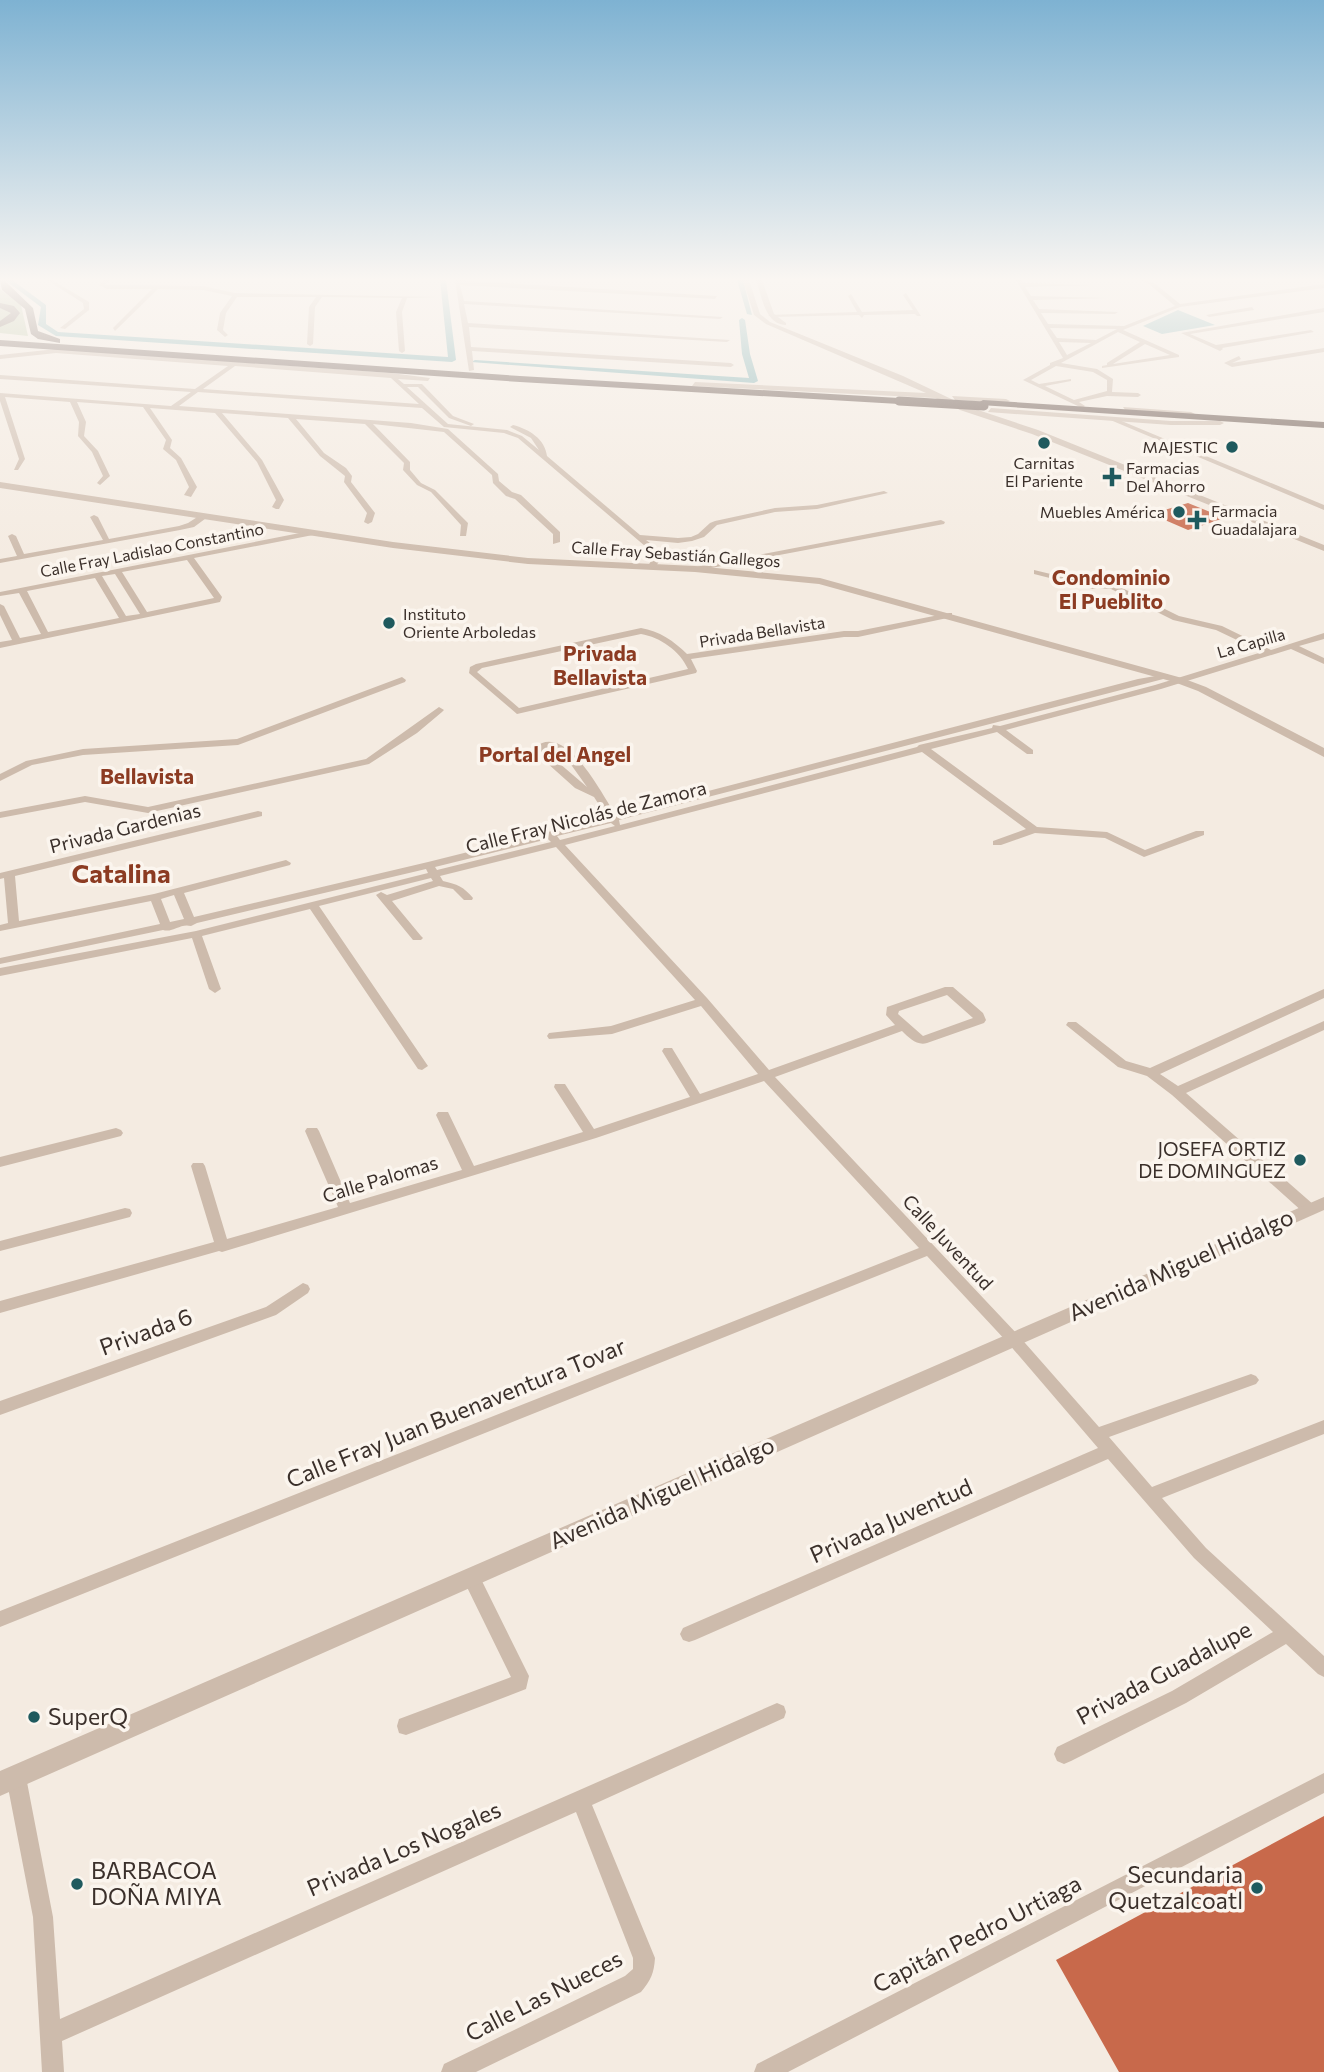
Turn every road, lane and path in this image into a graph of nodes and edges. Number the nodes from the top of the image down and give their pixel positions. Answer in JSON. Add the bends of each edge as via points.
{"nodes":[{"id":1,"x":393,"y":376,"type":"edge"},
{"id":2,"x":0,"y":377,"type":"edge"},
{"id":3,"x":215,"y":377,"type":"edge"},
{"id":4,"x":401,"y":377,"type":"edge"},
{"id":5,"x":443,"y":377,"type":"edge"},
{"id":6,"x":531,"y":377,"type":"edge"},
{"id":7,"x":897,"y":377,"type":"edge"},
{"id":8,"x":911,"y":377,"type":"joint"},
{"id":9,"x":1031,"y":377,"type":"edge"},
{"id":10,"x":1106,"y":377,"type":"edge"},
{"id":11,"x":900,"y":378,"type":"junction"},
{"id":12,"x":428,"y":379,"type":"junction"},
{"id":13,"x":1069,"y":380,"type":"dead end"},
{"id":14,"x":420,"y":385,"type":"junction"},
{"id":15,"x":402,"y":386,"type":"junction"},
{"id":16,"x":693,"y":386,"type":"junction"},
{"id":17,"x":1037,"y":386,"type":"junction"},
{"id":18,"x":195,"y":390,"type":"junction"},
{"id":19,"x":903,"y":394,"type":"junction"},
{"id":20,"x":1107,"y":394,"type":"junction"},
{"id":21,"x":1138,"y":395,"type":"dead end"},
{"id":22,"x":923,"y":396,"type":"junction"},
{"id":23,"x":941,"y":397,"type":"junction"},
{"id":24,"x":953,"y":398,"type":"junction"},
{"id":25,"x":1,"y":399,"type":"edge"},
{"id":26,"x":72,"y":400,"type":"junction"},
{"id":27,"x":1073,"y":402,"type":"junction"},
{"id":28,"x":112,"y":403,"type":"junction"},
{"id":29,"x":1087,"y":403,"type":"junction"},
{"id":30,"x":907,"y":404,"type":"junction"},
{"id":31,"x":145,"y":405,"type":"junction"},
{"id":32,"x":296,"y":405,"type":"dead end"},
{"id":33,"x":935,"y":405,"type":"junction"},
{"id":34,"x":421,"y":406,"type":"junction"},
{"id":35,"x":78,"y":408,"type":"junction"},
{"id":36,"x":172,"y":408,"type":"junction"},
{"id":37,"x":963,"y":408,"type":"junction"},
{"id":38,"x":185,"y":409,"type":"junction"},
{"id":39,"x":979,"y":410,"type":"junction"},
{"id":40,"x":217,"y":411,"type":"junction"},
{"id":41,"x":152,"y":414,"type":"junction"},
{"id":42,"x":259,"y":414,"type":"junction"},
{"id":43,"x":1045,"y":414,"type":"junction"},
{"id":44,"x":287,"y":416,"type":"junction"},
{"id":45,"x":391,"y":417,"type":"dead end"},
{"id":46,"x":1110,"y":418,"type":"junction"},
{"id":47,"x":224,"y":420,"type":"junction"},
{"id":48,"x":335,"y":420,"type":"junction"},
{"id":49,"x":1221,"y":420,"type":"junction"},
{"id":50,"x":367,"y":422,"type":"junction"},
{"id":51,"x":385,"y":423,"type":"junction"},
{"id":52,"x":301,"y":425,"type":"junction"},
{"id":53,"x":411,"y":425,"type":"junction"},
{"id":54,"x":1324,"y":425,"type":"edge"},
{"id":55,"x":1324,"y":430,"type":"edge"},
{"id":56,"x":376,"y":431,"type":"junction"},
{"id":57,"x":1035,"y":432,"type":"junction"},
{"id":58,"x":544,"y":456,"type":"junction"},
{"id":59,"x":16,"y":469,"type":"dead end"},
{"id":60,"x":100,"y":483,"type":"dead end"},
{"id":61,"x":0,"y":485,"type":"edge"},
{"id":62,"x":884,"y":493,"type":"dead end"},
{"id":63,"x":188,"y":495,"type":"dead end"},
{"id":64,"x":276,"y":507,"type":"dead end"},
{"id":65,"x":1324,"y":508,"type":"edge"},
{"id":66,"x":201,"y":516,"type":"junction"},
{"id":67,"x":94,"y":517,"type":"dead end"},
{"id":68,"x":368,"y":522,"type":"dead end"},
{"id":69,"x":941,"y":522,"type":"dead end"},
{"id":70,"x":310,"y":533,"type":"junction"},
{"id":71,"x":463,"y":534,"type":"dead end"},
{"id":72,"x":12,"y":536,"type":"dead end"},
{"id":73,"x":641,"y":537,"type":"junction"},
{"id":74,"x":107,"y":541,"type":"junction"},
{"id":75,"x":555,"y":542,"type":"dead end"},
{"id":76,"x":1324,"y":548,"type":"edge"},
{"id":77,"x":21,"y":557,"type":"junction"},
{"id":78,"x":189,"y":557,"type":"junction"},
{"id":79,"x":0,"y":561,"type":"edge"},
{"id":80,"x":652,"y":567,"type":"junction"},
{"id":81,"x":695,"y":569,"type":"junction"},
{"id":82,"x":117,"y":571,"type":"junction"},
{"id":83,"x":1037,"y":572,"type":"dead end"},
{"id":84,"x":97,"y":575,"type":"junction"},
{"id":85,"x":22,"y":590,"type":"junction"},
{"id":86,"x":0,"y":594,"type":"edge"},
{"id":87,"x":0,"y":606,"type":"edge"},
{"id":88,"x":925,"y":609,"type":"junction"},
{"id":89,"x":145,"y":615,"type":"junction"},
{"id":90,"x":949,"y":615,"type":"junction"},
{"id":91,"x":124,"y":619,"type":"junction"},
{"id":92,"x":844,"y":634,"type":"junction"},
{"id":93,"x":46,"y":636,"type":"junction"},
{"id":94,"x":1324,"y":636,"type":"edge"},
{"id":95,"x":17,"y":642,"type":"junction"},
{"id":96,"x":0,"y":645,"type":"edge"},
{"id":97,"x":1292,"y":646,"type":"junction"},
{"id":98,"x":1271,"y":653,"type":"junction"},
{"id":99,"x":685,"y":657,"type":"junction"},
{"id":100,"x":1324,"y":661,"type":"edge"},
{"id":101,"x":1177,"y":678,"type":"junction"},
{"id":102,"x":402,"y":680,"type":"dead end"},
{"id":103,"x":439,"y":710,"type":"dead end"},
{"id":104,"x":987,"y":721,"type":"junction"},
{"id":105,"x":999,"y":729,"type":"junction"},
{"id":106,"x":913,"y":740,"type":"junction"},
{"id":107,"x":924,"y":748,"type":"junction"},
{"id":108,"x":1030,"y":752,"type":"dead end"},
{"id":109,"x":1324,"y":753,"type":"edge"},
{"id":110,"x":0,"y":778,"type":"edge"},
{"id":111,"x":594,"y":794,"type":"junction"},
{"id":112,"x":258,"y":814,"type":"dead end"},
{"id":113,"x":0,"y":815,"type":"edge"},
{"id":114,"x":616,"y":823,"type":"junction"},
{"id":115,"x":1034,"y":830,"type":"junction"},
{"id":116,"x":1200,"y":833,"type":"dead end"},
{"id":117,"x":554,"y":839,"type":"junction"},
{"id":118,"x":997,"y":843,"type":"dead end"},
{"id":119,"x":286,"y":863,"type":"dead end"},
{"id":120,"x":433,"y":873,"type":"junction"},
{"id":121,"x":4,"y":875,"type":"edge"},
{"id":122,"x":377,"y":889,"type":"junction"},
{"id":123,"x":178,"y":892,"type":"junction"},
{"id":124,"x":155,"y":897,"type":"junction"},
{"id":125,"x":468,"y":898,"type":"dead end"},
{"id":126,"x":384,"y":900,"type":"junction"},
{"id":127,"x":313,"y":905,"type":"junction"},
{"id":128,"x":222,"y":921,"type":"junction"},
{"id":129,"x":14,"y":925,"type":"junction"},
{"id":130,"x":0,"y":928,"type":"edge"},
{"id":131,"x":167,"y":928,"type":"junction"},
{"id":132,"x":194,"y":928,"type":"junction"},
{"id":133,"x":417,"y":938,"type":"dead end"},
{"id":134,"x":0,"y":961,"type":"edge"},
{"id":135,"x":0,"y":972,"type":"edge"},
{"id":136,"x":215,"y":989,"type":"dead end"},
{"id":137,"x":1324,"y":993,"type":"edge"},
{"id":138,"x":703,"y":1000,"type":"junction"},
{"id":139,"x":1072,"y":1025,"type":"dead end"},
{"id":140,"x":1324,"y":1025,"type":"edge"},
{"id":141,"x":904,"y":1027,"type":"junction"},
{"id":142,"x":553,"y":1036,"type":"dead end"},
{"id":143,"x":667,"y":1051,"type":"dead end"},
{"id":144,"x":422,"y":1066,"type":"dead end"},
{"id":145,"x":1152,"y":1073,"type":"junction"},
{"id":146,"x":768,"y":1077,"type":"junction"},
{"id":147,"x":561,"y":1087,"type":"dead end"},
{"id":148,"x":1177,"y":1092,"type":"junction"},
{"id":149,"x":697,"y":1099,"type":"junction"},
{"id":150,"x":443,"y":1115,"type":"dead end"},
{"id":151,"x":312,"y":1131,"type":"dead end"},
{"id":152,"x":116,"y":1133,"type":"dead end"},
{"id":153,"x":591,"y":1135,"type":"junction"},
{"id":154,"x":0,"y":1162,"type":"edge"},
{"id":155,"x":198,"y":1166,"type":"dead end"},
{"id":156,"x":470,"y":1172,"type":"junction"},
{"id":157,"x":1316,"y":1206,"type":"edge"},
{"id":158,"x":346,"y":1210,"type":"junction"},
{"id":159,"x":124,"y":1213,"type":"dead end"},
{"id":160,"x":0,"y":1245,"type":"edge"},
{"id":161,"x":222,"y":1247,"type":"junction"},
{"id":162,"x":928,"y":1250,"type":"junction"},
{"id":163,"x":303,"y":1289,"type":"dead end"},
{"id":164,"x":0,"y":1307,"type":"edge"},
{"id":165,"x":1013,"y":1339,"type":"junction"},
{"id":166,"x":1251,"y":1380,"type":"dead end"},
{"id":167,"x":0,"y":1408,"type":"edge"},
{"id":168,"x":1324,"y":1427,"type":"edge"},
{"id":169,"x":1098,"y":1434,"type":"junction"},
{"id":170,"x":1111,"y":1450,"type":"junction"},
{"id":171,"x":1150,"y":1495,"type":"junction"},
{"id":172,"x":471,"y":1577,"type":"junction"},
{"id":173,"x":0,"y":1619,"type":"edge"},
{"id":174,"x":689,"y":1634,"type":"dead end"},
{"id":175,"x":1287,"y":1634,"type":"junction"},
{"id":176,"x":1324,"y":1668,"type":"edge"},
{"id":177,"x":777,"y":1712,"type":"dead end"},
{"id":178,"x":405,"y":1726,"type":"dead end"},
{"id":179,"x":1064,"y":1754,"type":"dead end"},
{"id":180,"x":8,"y":1781,"type":"edge"},
{"id":181,"x":1324,"y":1783,"type":"edge"},
{"id":182,"x":581,"y":1801,"type":"junction"},
{"id":183,"x":52,"y":2034,"type":"junction"},
{"id":184,"x":53,"y":2072,"type":"edge"},
{"id":185,"x":452,"y":2072,"type":"edge"},
{"id":186,"x":765,"y":2072,"type":"edge"}],
"edges":[{"from":1,"to":15,"type":"street"},
{"from":2,"to":18,"type":"street"},
{"from":3,"to":18,"type":"street"},
{"from":4,"to":12,"type":"street"},
{"from":5,"to":12,"type":"street"},
{"from":6,"to":16,"type":"highway"},
{"from":7,"to":11,"type":"street"},
{"from":8,"to":11,"type":"street"},
{"from":8,"to":24,"type":"street"},
{"from":9,"to":17,"type":"street","via":[[1026,380]]},
{"from":10,"to":20,"type":"street","via":[[1110,379]]},
{"from":11,"to":23,"type":"street"},
{"from":12,"to":14,"type":"street"},
{"from":13,"to":17,"type":"street"},
{"from":14,"to":15,"type":"street"},
{"from":14,"to":58,"type":"street","via":[[451,417],[521,429],[543,448]]},
{"from":15,"to":34,"type":"street"},
{"from":16,"to":19,"type":"street","via":[[751,384]]},
{"from":16,"to":30,"type":"street","via":[[750,395]]},
{"from":16,"to":49,"type":"highway","bridge":true},
{"from":17,"to":27,"type":"street"},
{"from":18,"to":34,"type":"street"},
{"from":18,"to":36,"type":"street"},
{"from":19,"to":22,"type":"street"},
{"from":19,"to":30,"type":"street","via":[[914,401]]},
{"from":20,"to":21,"type":"street"},
{"from":20,"to":29,"type":"street"},
{"from":22,"to":23,"type":"street"},
{"from":22,"to":33,"type":"street"},
{"from":23,"to":24,"type":"street"},
{"from":23,"to":37,"type":"street"},
{"from":24,"to":29,"type":"street"},
{"from":24,"to":39,"type":"street"},
{"from":25,"to":26,"type":"street"},
{"from":25,"to":59,"type":"street","via":[[22,459]]},
{"from":26,"to":28,"type":"street"},
{"from":26,"to":35,"type":"street"},
{"from":27,"to":29,"type":"street"},
{"from":27,"to":29,"type":"street"},
{"from":28,"to":31,"type":"street"},
{"from":28,"to":35,"type":"street"},
{"from":29,"to":49,"type":"street"},
{"from":30,"to":33,"type":"street"},
{"from":31,"to":36,"type":"street"},
{"from":31,"to":41,"type":"street"},
{"from":32,"to":44,"type":"street"},
{"from":33,"to":37,"type":"street"},
{"from":34,"to":58,"type":"street","via":[[446,426],[505,431]]},
{"from":35,"to":60,"type":"street","via":[[84,429],[80,436],[107,476]]},
{"from":36,"to":38,"type":"street"},
{"from":37,"to":39,"type":"street"},
{"from":38,"to":40,"type":"street"},
{"from":38,"to":41,"type":"street"},
{"from":39,"to":43,"type":"street"},
{"from":39,"to":57,"type":"street"},
{"from":40,"to":42,"type":"street"},
{"from":40,"to":47,"type":"street"},
{"from":41,"to":63,"type":"street","via":[[169,440],[166,449],[179,459],[193,487]]},
{"from":42,"to":44,"type":"street"},
{"from":42,"to":47,"type":"street"},
{"from":43,"to":46,"type":"street"},
{"from":43,"to":57,"type":"street","via":[[1028,421]]},
{"from":44,"to":48,"type":"street"},
{"from":44,"to":52,"type":"street"},
{"from":45,"to":51,"type":"street"},
{"from":46,"to":49,"type":"street","via":[[1171,423]]},
{"from":46,"to":65,"type":"street"},
{"from":47,"to":64,"type":"street","via":[[260,461],[280,500]]},
{"from":48,"to":50,"type":"street"},
{"from":48,"to":52,"type":"street"},
{"from":49,"to":54,"type":"highway"},
{"from":49,"to":55,"type":"highway"},
{"from":50,"to":51,"type":"street"},
{"from":50,"to":56,"type":"street"},
{"from":51,"to":53,"type":"street"},
{"from":52,"to":68,"type":"street","via":[[328,460],[340,464],[349,476],[346,482],[371,513]]},
{"from":53,"to":56,"type":"street"},
{"from":53,"to":75,"type":"street","via":[[453,435],[496,475],[495,482],[519,497],[557,534]]},
{"from":56,"to":71,"type":"street","via":[[408,463],[406,470],[419,484],[433,491],[465,525]]},
{"from":57,"to":76,"type":"street"},
{"from":58,"to":73,"type":"street"},
{"from":61,"to":66,"type":"street","name":"Calle Fray Sebastián Gallegos"},
{"from":62,"to":73,"type":"street","via":[[715,523],[704,534],[685,540]]},
{"from":66,"to":70,"type":"street","name":"Calle Fray Sebastián Gallegos"},
{"from":66,"to":74,"type":"street","via":[[180,528]]},
{"from":67,"to":74,"type":"street"},
{"from":69,"to":81,"type":"street"},
{"from":70,"to":78,"type":"street","name":"Calle Fray Ladislao Constantino"},
{"from":70,"to":80,"type":"street","name":"Calle Fray Sebastián Gallegos","via":[[528,561]]},
{"from":72,"to":77,"type":"street"},
{"from":73,"to":80,"type":"street","via":[[656,551]]},
{"from":74,"to":77,"type":"street"},
{"from":77,"to":79,"type":"street"},
{"from":78,"to":82,"type":"street","name":"Calle Fray Ladislao Constantino"},
{"from":78,"to":89,"type":"street","via":[[217,600]]},
{"from":80,"to":81,"type":"street","name":"Calle Fray Sebastián Gallegos"},
{"from":81,"to":88,"type":"street","name":"Calle Fray Sebastián Gallegos","via":[[820,581]]},
{"from":82,"to":84,"type":"street","name":"Calle Fray Ladislao Constantino"},
{"from":82,"to":89,"type":"street"},
{"from":83,"to":98,"type":"street","via":[[1219,628]]},
{"from":84,"to":85,"type":"street","name":"Calle Fray Ladislao Constantino"},
{"from":84,"to":91,"type":"street"},
{"from":85,"to":86,"type":"street","name":"Calle Fray Ladislao Constantino"},
{"from":85,"to":93,"type":"street"},
{"from":87,"to":95,"type":"street"},
{"from":88,"to":90,"type":"street","name":"Calle Fray Sebastián Gallegos"},
{"from":88,"to":92,"type":"street","name":"Privada Bellavista","via":[[851,628]]},
{"from":89,"to":91,"type":"street"},
{"from":90,"to":92,"type":"street","name":"Privada Bellavista"},
{"from":90,"to":101,"type":"street","name":"Calle Fray Sebastián Gallegos"},
{"from":91,"to":93,"type":"street"},
{"from":92,"to":99,"type":"street","name":"Privada Bellavista"},
{"from":93,"to":95,"type":"street"},
{"from":94,"to":97,"type":"street","name":"La Capilla"},
{"from":95,"to":96,"type":"street"},
{"from":97,"to":98,"type":"street","name":"La Capilla"},
{"from":97,"to":100,"type":"street"},
{"from":98,"to":101,"type":"street","name":"La Capilla"},
{"from":99,"to":99,"type":"street","name":"Privada Bellavista","via":[[656,633],[641,631],[473,669],[517,710],[685,674],[693,671]]},
{"from":101,"to":104,"type":"street","name":"Calle Fray Nicolás de Zamora","via":[[1138,682]]},
{"from":101,"to":105,"type":"street","name":"Calle Fray Nicolás de Zamora"},
{"from":101,"to":109,"type":"street","name":"Calle Fray Sebastián Gallegos"},
{"from":102,"to":110,"type":"street","via":[[238,742],[83,752],[29,763]]},
{"from":103,"to":113,"type":"street","via":[[369,761],[152,810],[85,799]]},
{"from":104,"to":105,"type":"street"},
{"from":104,"to":106,"type":"street","name":"Calle Fray Nicolás de Zamora"},
{"from":105,"to":107,"type":"street","name":"Calle Fray Nicolás de Zamora"},
{"from":105,"to":108,"type":"street"},
{"from":106,"to":107,"type":"street"},
{"from":106,"to":114,"type":"street","name":"Calle Fray Nicolás de Zamora"},
{"from":107,"to":114,"type":"street","name":"Calle Fray Nicolás de Zamora"},
{"from":107,"to":115,"type":"street"},
{"from":111,"to":111,"type":"street","via":[[591,782],[558,746],[539,748]]},
{"from":111,"to":114,"type":"street"},
{"from":112,"to":121,"type":"street","name":"Privada Gardenias"},
{"from":114,"to":117,"type":"street","name":"Calle Fray Nicolás de Zamora"},
{"from":115,"to":116,"type":"street","via":[[1107,835],[1143,854]]},
{"from":115,"to":118,"type":"street"},
{"from":117,"to":120,"type":"street","name":"Calle Fray Nicolás de Zamora"},
{"from":117,"to":138,"type":"street","name":"Calle Juventud"},
{"from":119,"to":123,"type":"street"},
{"from":120,"to":122,"type":"street","name":"Calle Fray Nicolás de Zamora"},
{"from":120,"to":125,"type":"street"},
{"from":120,"to":126,"type":"street"},
{"from":120,"to":128,"type":"street","name":"Calle Fray Nicolás de Zamora"},
{"from":121,"to":129,"type":"street"},
{"from":122,"to":126,"type":"street"},
{"from":122,"to":127,"type":"street","name":"Calle Fray Nicolás de Zamora"},
{"from":123,"to":124,"type":"street"},
{"from":123,"to":132,"type":"street"},
{"from":124,"to":129,"type":"street"},
{"from":124,"to":131,"type":"street"},
{"from":126,"to":133,"type":"street"},
{"from":127,"to":128,"type":"street","name":"Calle Fray Nicolás de Zamora"},
{"from":127,"to":144,"type":"street"},
{"from":128,"to":132,"type":"street","name":"Calle Fray Nicolás de Zamora"},
{"from":129,"to":130,"type":"street"},
{"from":131,"to":132,"type":"street","name":"Calle Fray Nicolás de Zamora"},
{"from":131,"to":134,"type":"street","name":"Calle Fray Nicolás de Zamora"},
{"from":132,"to":135,"type":"street","name":"Calle Fray Nicolás de Zamora"},
{"from":132,"to":136,"type":"street"},
{"from":137,"to":145,"type":"street"},
{"from":138,"to":142,"type":"street","via":[[612,1030]]},
{"from":138,"to":146,"type":"street","name":"Calle Juventud"},
{"from":139,"to":145,"type":"street","via":[[1122,1064]]},
{"from":140,"to":148,"type":"street"},
{"from":141,"to":141,"type":"street","via":[[923,1040],[980,1020],[949,990],[891,1010]]},
{"from":141,"to":146,"type":"street","name":"Calle Palomas"},
{"from":143,"to":149,"type":"street"},
{"from":145,"to":148,"type":"street"},
{"from":146,"to":149,"type":"street","name":"Calle Palomas"},
{"from":146,"to":162,"type":"street","name":"Calle Juventud"},
{"from":147,"to":153,"type":"street"},
{"from":148,"to":157,"type":"street"},
{"from":149,"to":153,"type":"street","name":"Calle Palomas"},
{"from":150,"to":156,"type":"street"},
{"from":151,"to":158,"type":"street"},
{"from":152,"to":154,"type":"street"},
{"from":153,"to":156,"type":"street","name":"Calle Palomas"},
{"from":155,"to":161,"type":"street"},
{"from":156,"to":158,"type":"street","name":"Calle Palomas"},
{"from":157,"to":165,"type":"street","name":"Avenida Miguel Hidalgo"},
{"from":158,"to":161,"type":"street","name":"Calle Palomas"},
{"from":159,"to":160,"type":"street"},
{"from":161,"to":164,"type":"street","name":"Calle Palomas"},
{"from":162,"to":165,"type":"street","name":"Calle Juventud"},
{"from":162,"to":173,"type":"street","name":"Calle Fray Juan Buenaventura Tovar"},
{"from":163,"to":167,"type":"street","name":"Privada 6","via":[[271,1311]]},
{"from":165,"to":169,"type":"street","name":"Calle Juventud"},
{"from":165,"to":172,"type":"street","name":"Avenida Miguel Hidalgo"},
{"from":166,"to":169,"type":"street"},
{"from":168,"to":171,"type":"street"},
{"from":169,"to":170,"type":"street","name":"Calle Juventud"},
{"from":170,"to":171,"type":"street","name":"Calle Juventud"},
{"from":170,"to":174,"type":"street","name":"Privada Juventud"},
{"from":171,"to":175,"type":"street","name":"Calle Juventud","via":[[1200,1553]]},
{"from":172,"to":178,"type":"street","via":[[520,1676],[519,1683]]},
{"from":172,"to":180,"type":"street","name":"Avenida Miguel Hidalgo"},
{"from":175,"to":176,"type":"street","name":"Calle Juventud"},
{"from":175,"to":179,"type":"street","name":"Privada Guadalupe","via":[[1179,1697]]},
{"from":177,"to":182,"type":"street","name":"Privada Los Nogales"},
{"from":180,"to":183,"type":"street","via":[[43,1917]]},
{"from":181,"to":186,"type":"street","name":"Capitán Pedro Urtiaga"},
{"from":182,"to":183,"type":"street","name":"Privada Los Nogales"},
{"from":182,"to":185,"type":"street","name":"Calle Las Nueces","via":[[644,1958],[643,1973],[611,1996]]},
{"from":183,"to":184,"type":"street"}]}
